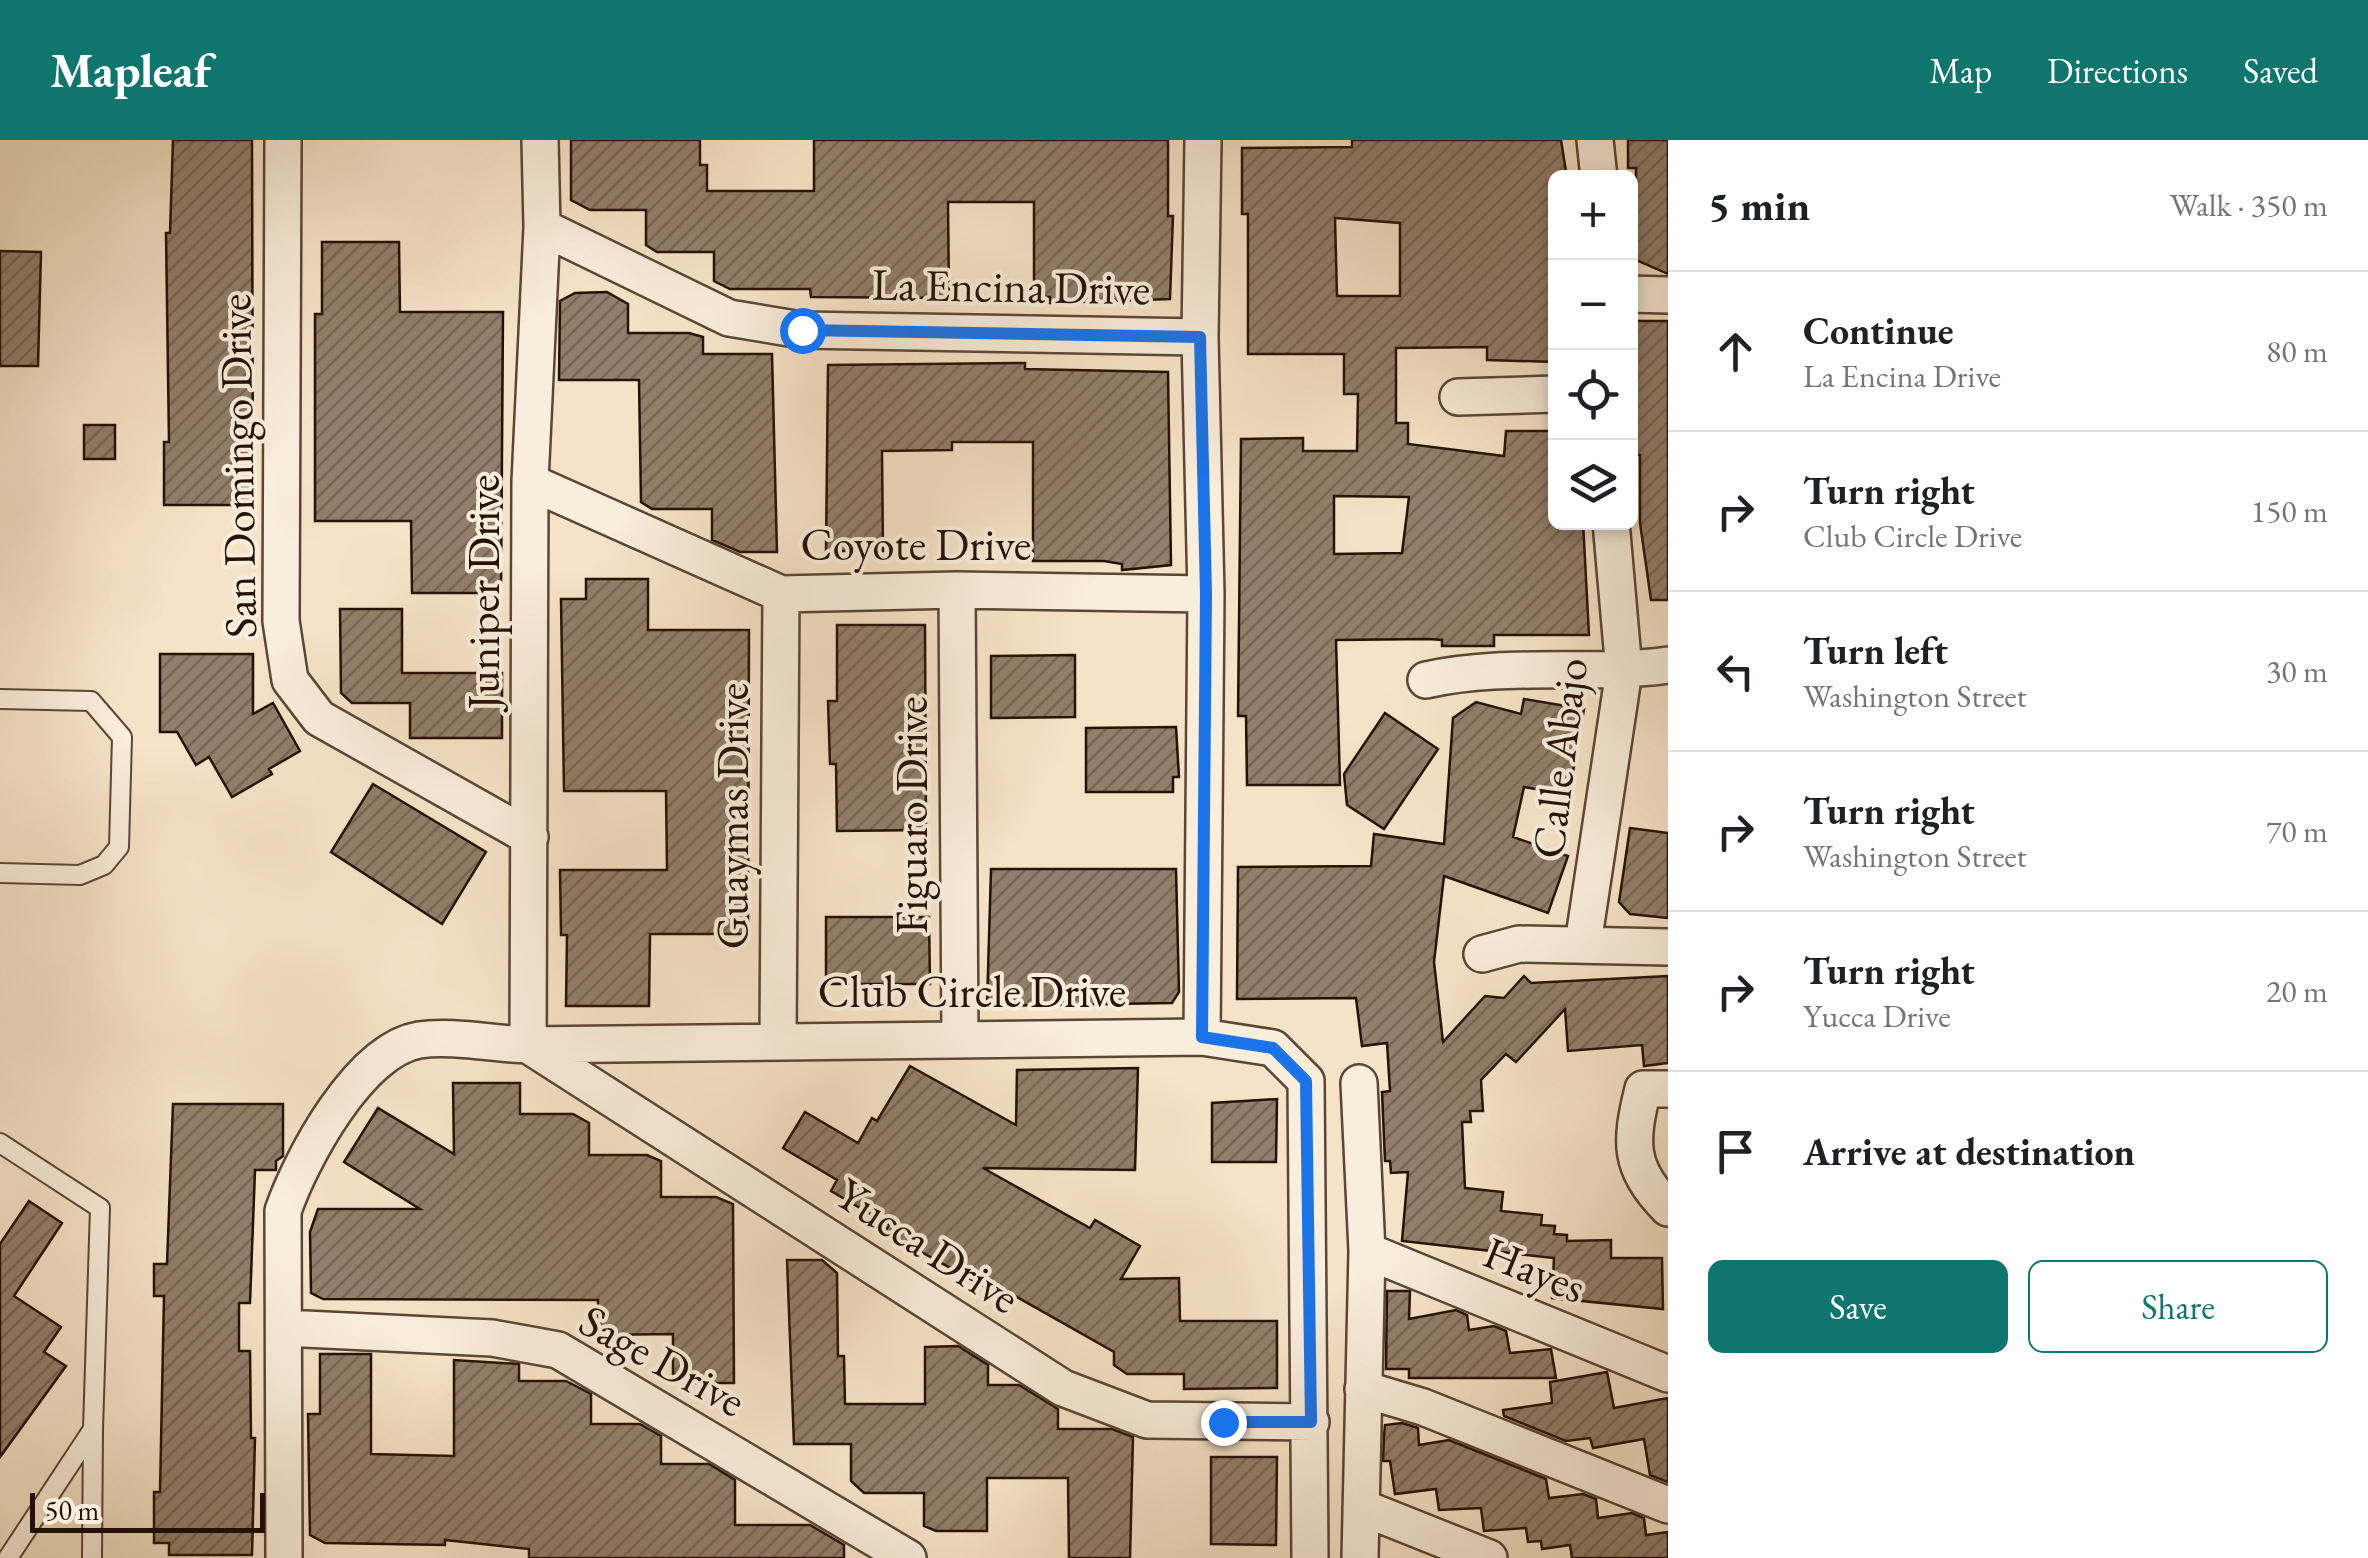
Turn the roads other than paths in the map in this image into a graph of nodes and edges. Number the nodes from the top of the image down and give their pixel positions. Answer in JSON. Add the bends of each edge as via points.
{"nodes":[{"id":1,"x":284,"y":140,"type":"edge"},
{"id":2,"x":540,"y":140,"type":"edge"},
{"id":3,"x":1203,"y":140,"type":"edge"},
{"id":4,"x":1595,"y":140,"type":"edge"},
{"id":5,"x":1598,"y":170,"type":"edge"},
{"id":6,"x":542,"y":227,"type":"junction"},
{"id":7,"x":1638,"y":294,"type":"edge"},
{"id":8,"x":1668,"y":294,"type":"edge"},
{"id":9,"x":1200,"y":337,"type":"junction"},
{"id":10,"x":1548,"y":394,"type":"edge"},
{"id":11,"x":1458,"y":397,"type":"dead end"},
{"id":12,"x":530,"y":482,"type":"junction"},
{"id":13,"x":1611,"y":530,"type":"edge"},
{"id":14,"x":957,"y":590,"type":"junction"},
{"id":15,"x":781,"y":594,"type":"junction"},
{"id":16,"x":1206,"y":594,"type":"junction"},
{"id":17,"x":1668,"y":664,"type":"edge"},
{"id":18,"x":1624,"y":670,"type":"junction"},
{"id":19,"x":1426,"y":680,"type":"dead end"},
{"id":20,"x":0,"y":699,"type":"edge"},
{"id":21,"x":530,"y":837,"type":"junction"},
{"id":22,"x":0,"y":873,"type":"edge"},
{"id":23,"x":1583,"y":944,"type":"junction"},
{"id":24,"x":1668,"y":947,"type":"edge"},
{"id":25,"x":1482,"y":954,"type":"dead end"},
{"id":26,"x":1202,"y":1037,"type":"junction"},
{"id":27,"x":778,"y":1039,"type":"junction"},
{"id":28,"x":960,"y":1040,"type":"junction"},
{"id":29,"x":528,"y":1045,"type":"junction"},
{"id":30,"x":1359,"y":1083,"type":"dead end"},
{"id":31,"x":1655,"y":1089,"type":"edge"},
{"id":32,"x":0,"y":1143,"type":"edge"},
{"id":33,"x":1668,"y":1208,"type":"edge"},
{"id":34,"x":1367,"y":1251,"type":"junction"},
{"id":35,"x":284,"y":1328,"type":"junction"},
{"id":36,"x":1668,"y":1374,"type":"edge"},
{"id":37,"x":1363,"y":1389,"type":"junction"},
{"id":38,"x":1311,"y":1422,"type":"junction"},
{"id":39,"x":93,"y":1429,"type":"junction"},
{"id":40,"x":1668,"y":1505,"type":"edge"},
{"id":41,"x":1361,"y":1507,"type":"junction"},
{"id":42,"x":8,"y":1558,"type":"edge"},
{"id":43,"x":92,"y":1558,"type":"edge"},
{"id":44,"x":284,"y":1558,"type":"edge"},
{"id":45,"x":908,"y":1558,"type":"edge"},
{"id":46,"x":1310,"y":1558,"type":"edge"},
{"id":47,"x":1360,"y":1558,"type":"edge"},
{"id":48,"x":1489,"y":1558,"type":"edge"}],
"edges":[{"from":1,"to":21,"type":"street","name":"San Domingo Drive","via":[[281,620],[290,680],[319,718]]},
{"from":2,"to":6,"type":"street","name":"Juniper Drive"},
{"from":3,"to":9,"type":"street"},
{"from":4,"to":5,"type":"street"},
{"from":6,"to":9,"type":"street","name":"La Encina Drive","via":[[729,318],[802,330]]},
{"from":6,"to":12,"type":"street","name":"Juniper Drive"},
{"from":7,"to":8,"type":"street"},
{"from":9,"to":16,"type":"street"},
{"from":10,"to":11,"type":"street"},
{"from":12,"to":15,"type":"street","name":"Coyote Drive"},
{"from":12,"to":21,"type":"street","name":"Juniper Drive"},
{"from":13,"to":18,"type":"street","name":"Calle Abajo"},
{"from":14,"to":15,"type":"street","name":"Coyote Drive"},
{"from":14,"to":16,"type":"street","name":"Coyote Drive"},
{"from":14,"to":28,"type":"street","name":"Figuaro Drive"},
{"from":15,"to":27,"type":"street","name":"Guaymas Drive"},
{"from":16,"to":26,"type":"street"},
{"from":17,"to":18,"type":"street"},
{"from":18,"to":19,"type":"street","via":[[1474,669]]},
{"from":18,"to":23,"type":"street","name":"Calle Abajo"},
{"from":20,"to":22,"type":"lane","via":[[92,701],[122,736],[119,847],[104,865],[80,875]]},
{"from":21,"to":29,"type":"street","name":"Juniper Drive"},
{"from":23,"to":24,"type":"street"},
{"from":23,"to":25,"type":"street","via":[[1519,944]]},
{"from":26,"to":28,"type":"street","name":"Club Circle Drive"},
{"from":26,"to":38,"type":"street","name":"Club Circle Drive","via":[[1273,1048],[1306,1081]]},
{"from":27,"to":28,"type":"street","name":"Club Circle Drive"},
{"from":27,"to":29,"type":"street","name":"Club Circle Drive"},
{"from":29,"to":35,"type":"street","name":"Club Circle Drive","via":[[417,1040],[375,1060],[300,1162],[283,1211]]},
{"from":29,"to":38,"type":"street","name":"Yucca Drive","via":[[1063,1388],[1147,1420]]},
{"from":30,"to":34,"type":"street"},
{"from":31,"to":33,"type":"street","via":[[1634,1126],[1639,1175]]},
{"from":32,"to":39,"type":"lane","via":[[100,1208]]},
{"from":34,"to":36,"type":"street","name":"Hayes"},
{"from":34,"to":37,"type":"street"},
{"from":35,"to":44,"type":"street","name":"Club Circle Drive"},
{"from":35,"to":45,"type":"street","name":"Sage Drive","via":[[492,1338],[558,1350]]},
{"from":37,"to":40,"type":"street"},
{"from":37,"to":41,"type":"street"},
{"from":38,"to":46,"type":"street","name":"Club Circle Drive"},
{"from":39,"to":42,"type":"lane"},
{"from":39,"to":43,"type":"lane"},
{"from":41,"to":47,"type":"street"},
{"from":41,"to":48,"type":"street"}]}
